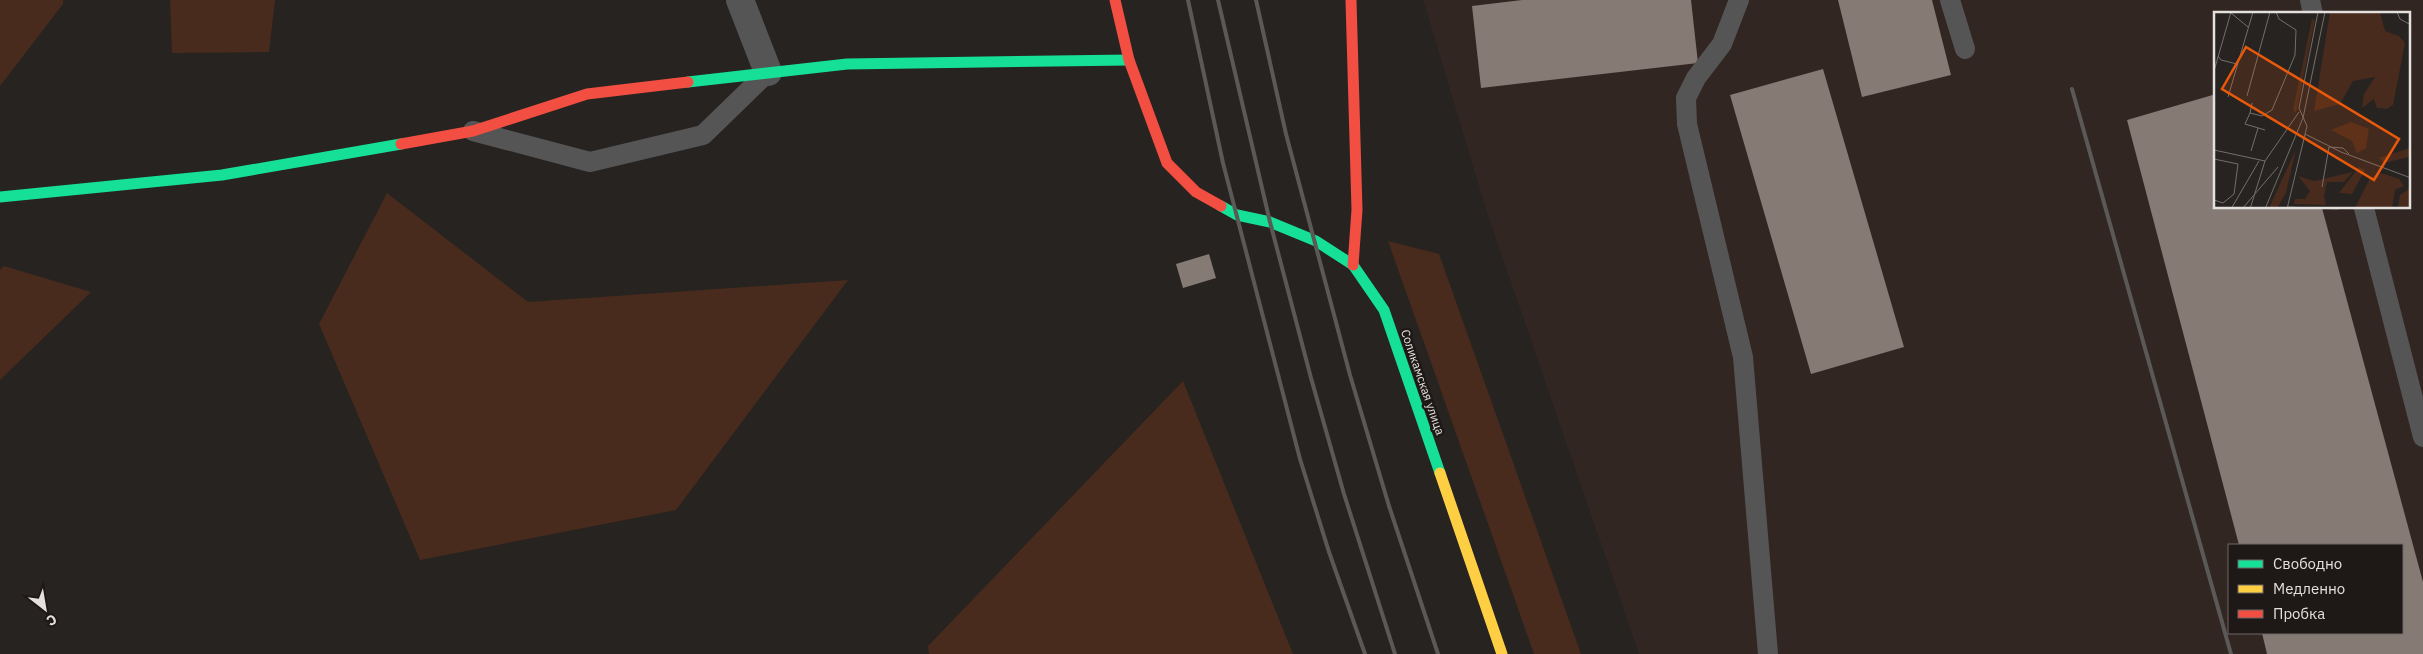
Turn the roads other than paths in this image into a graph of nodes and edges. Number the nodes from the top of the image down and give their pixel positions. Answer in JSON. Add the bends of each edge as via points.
{"nodes":[{"id":1,"x":740,"y":0,"type":"edge"},
{"id":2,"x":1115,"y":0,"type":"edge"},
{"id":3,"x":1351,"y":0,"type":"edge"},
{"id":4,"x":1739,"y":0,"type":"edge"},
{"id":5,"x":1950,"y":0,"type":"edge"},
{"id":6,"x":1964,"y":49,"type":"dead end"},
{"id":7,"x":1129,"y":60,"type":"junction"},
{"id":8,"x":768,"y":72,"type":"junction"},
{"id":9,"x":473,"y":131,"type":"junction"},
{"id":10,"x":0,"y":197,"type":"edge"},
{"id":11,"x":2364,"y":209,"type":"edge"},
{"id":12,"x":1353,"y":265,"type":"junction"},
{"id":13,"x":2417,"y":390,"type":"edge"},
{"id":14,"x":2423,"y":437,"type":"edge"},
{"id":15,"x":1502,"y":654,"type":"edge"},
{"id":16,"x":1768,"y":654,"type":"edge"}],
"edges":[{"from":1,"to":8,"type":"street"},
{"from":2,"to":7,"type":"street","name":"Соликамская улица"},
{"from":3,"to":12,"type":"street","via":[[1358,210]]},
{"from":4,"to":16,"type":"lane","via":[[1722,44],[1696,78],[1686,98],[1687,124],[1742,357]]},
{"from":5,"to":6,"type":"lane"},
{"from":7,"to":8,"type":"street","via":[[847,64]]},
{"from":7,"to":12,"type":"street","name":"Соликамская улица","via":[[1167,163],[1196,192],[1237,215],[1270,222],[1316,241]]},
{"from":8,"to":9,"type":"street","via":[[587,94]]},
{"from":8,"to":9,"type":"lane","via":[[703,135],[590,162]]},
{"from":9,"to":10,"type":"street","via":[[222,175]]},
{"from":11,"to":13,"type":"lane"},
{"from":12,"to":15,"type":"street","name":"Соликамская улица","via":[[1384,310]]},
{"from":13,"to":14,"type":"lane"}]}
